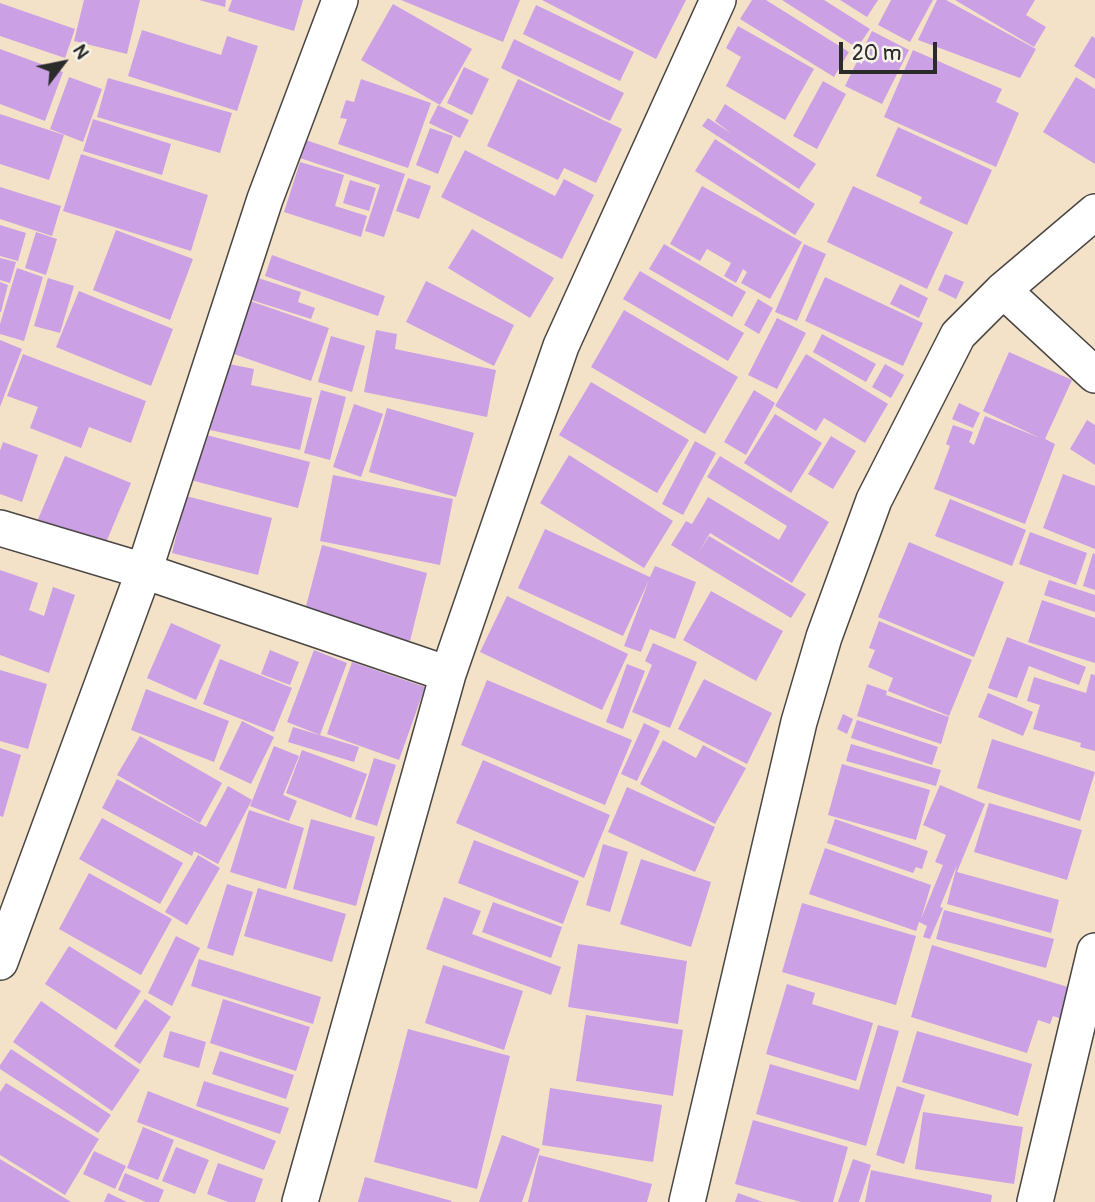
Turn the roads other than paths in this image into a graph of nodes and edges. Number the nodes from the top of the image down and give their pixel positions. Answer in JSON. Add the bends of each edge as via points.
{"nodes":[{"id":1,"x":340,"y":0,"type":"edge"},
{"id":2,"x":718,"y":0,"type":"edge"},
{"id":3,"x":1095,"y":212,"type":"edge"},
{"id":4,"x":1003,"y":290,"type":"junction"},
{"id":5,"x":1095,"y":375,"type":"edge"},
{"id":6,"x":0,"y":528,"type":"edge"},
{"id":7,"x":144,"y":571,"type":"junction"},
{"id":8,"x":448,"y":674,"type":"junction"},
{"id":9,"x":1095,"y":951,"type":"edge"},
{"id":10,"x":0,"y":962,"type":"edge"},
{"id":11,"x":300,"y":1202,"type":"edge"},
{"id":12,"x":687,"y":1202,"type":"edge"},
{"id":13,"x":1035,"y":1202,"type":"edge"}],
"edges":[{"from":1,"to":7,"type":"street","via":[[265,199]]},
{"from":2,"to":8,"type":"street","via":[[561,346]]},
{"from":3,"to":4,"type":"street"},
{"from":4,"to":5,"type":"street"},
{"from":4,"to":12,"type":"street","via":[[958,335],[933,383],[874,500],[824,637],[799,722]]},
{"from":6,"to":7,"type":"street"},
{"from":7,"to":8,"type":"street"},
{"from":7,"to":10,"type":"street"},
{"from":8,"to":11,"type":"street"},
{"from":9,"to":13,"type":"street"}]}
